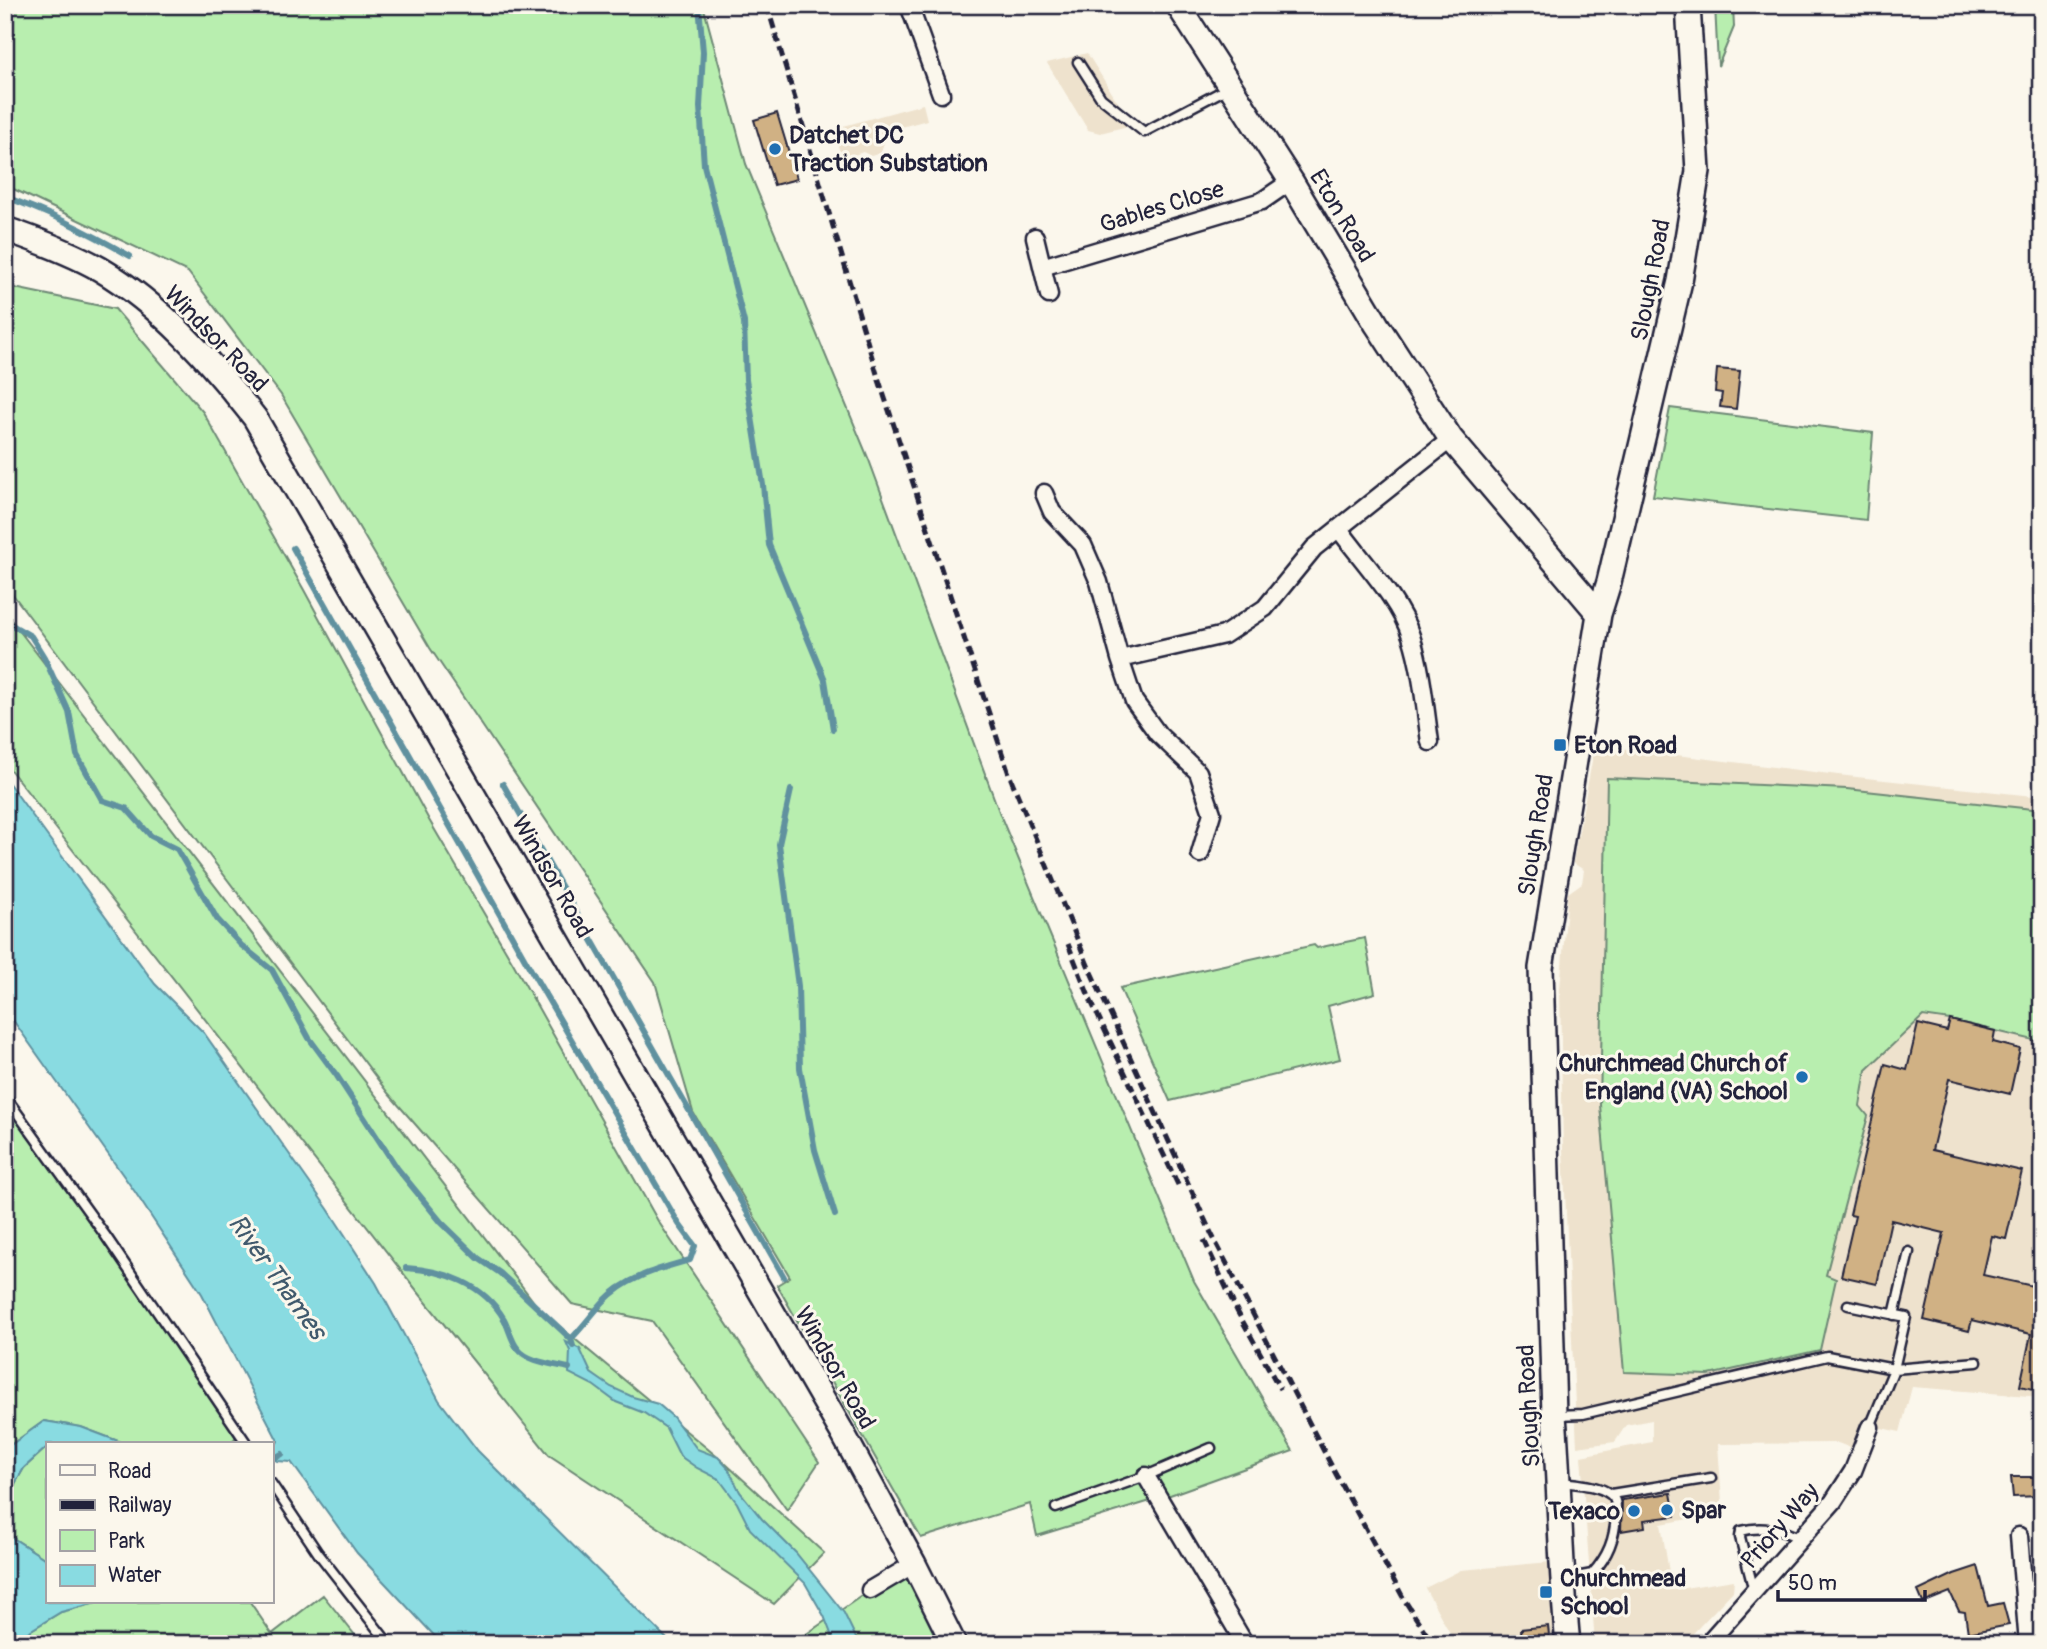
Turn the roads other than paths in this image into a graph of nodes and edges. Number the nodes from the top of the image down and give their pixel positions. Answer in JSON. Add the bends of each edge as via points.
{"nodes":[{"id":1,"x":909,"y":5,"type":"edge"},
{"id":2,"x":1178,"y":5,"type":"edge"},
{"id":3,"x":1688,"y":5,"type":"edge"},
{"id":4,"x":1078,"y":62,"type":"dead end"},
{"id":5,"x":1230,"y":87,"type":"junction"},
{"id":6,"x":941,"y":94,"type":"dead end"},
{"id":7,"x":1291,"y":181,"type":"junction"},
{"id":8,"x":5,"y":229,"type":"edge"},
{"id":9,"x":1035,"y":237,"type":"dead end"},
{"id":10,"x":1042,"y":267,"type":"junction"},
{"id":11,"x":1049,"y":295,"type":"dead end"},
{"id":12,"x":1451,"y":439,"type":"junction"},
{"id":13,"x":1044,"y":493,"type":"dead end"},
{"id":14,"x":1339,"y":529,"type":"junction"},
{"id":15,"x":1599,"y":614,"type":"junction"},
{"id":16,"x":1120,"y":659,"type":"junction"},
{"id":17,"x":1430,"y":742,"type":"dead end"},
{"id":18,"x":1200,"y":854,"type":"dead end"},
{"id":19,"x":5,"y":1096,"type":"edge"},
{"id":20,"x":1909,"y":1252,"type":"dead end"},
{"id":21,"x":1848,"y":1305,"type":"dead end"},
{"id":22,"x":1894,"y":1314,"type":"junction"},
{"id":23,"x":1977,"y":1362,"type":"dead end"},
{"id":24,"x":1894,"y":1369,"type":"junction"},
{"id":25,"x":1554,"y":1415,"type":"junction"},
{"id":26,"x":1870,"y":1427,"type":"joint"},
{"id":27,"x":246,"y":1442,"type":"edge"},
{"id":28,"x":1211,"y":1448,"type":"dead end"},
{"id":29,"x":1146,"y":1476,"type":"junction"},
{"id":30,"x":1711,"y":1478,"type":"dead end"},
{"id":31,"x":1559,"y":1481,"type":"junction"},
{"id":32,"x":273,"y":1484,"type":"edge"},
{"id":33,"x":1611,"y":1494,"type":"junction"},
{"id":34,"x":1056,"y":1508,"type":"dead end"},
{"id":35,"x":2019,"y":1536,"type":"dead end"},
{"id":36,"x":1800,"y":1539,"type":"junction"},
{"id":37,"x":914,"y":1564,"type":"junction"},
{"id":38,"x":1562,"y":1579,"type":"junction"},
{"id":39,"x":870,"y":1590,"type":"dead end"},
{"id":40,"x":1754,"y":1591,"type":"junction"},
{"id":41,"x":389,"y":1644,"type":"edge"},
{"id":42,"x":954,"y":1644,"type":"edge"},
{"id":43,"x":1245,"y":1644,"type":"edge"},
{"id":44,"x":1568,"y":1644,"type":"edge"},
{"id":45,"x":1707,"y":1644,"type":"edge"},
{"id":46,"x":2028,"y":1644,"type":"edge"}],
"edges":[{"from":1,"to":6,"type":"street"},
{"from":2,"to":5,"type":"main road","name":"Eton Road"},
{"from":3,"to":15,"type":"main road","name":"Slough Road","via":[[1698,171],[1680,281]]},
{"from":4,"to":5,"type":"lane","via":[[1101,97],[1144,132]]},
{"from":5,"to":7,"type":"main road","name":"Eton Road"},
{"from":7,"to":10,"type":"street","name":"Gables Close","via":[[1262,201]]},
{"from":7,"to":12,"type":"main road","name":"Eton Road"},
{"from":8,"to":37,"type":"main road","name":"Windsor Road","via":[[99,268],[131,290],[222,376],[255,418]]},
{"from":9,"to":10,"type":"street"},
{"from":10,"to":11,"type":"street"},
{"from":12,"to":14,"type":"street"},
{"from":12,"to":15,"type":"main road","name":"Eton Road"},
{"from":13,"to":16,"type":"street","via":[[1052,512],[1083,545]]},
{"from":14,"to":16,"type":"street","via":[[1314,548],[1265,608],[1224,635]]},
{"from":14,"to":17,"type":"street","via":[[1398,608],[1411,634]]},
{"from":15,"to":25,"type":"main road","name":"Slough Road","via":[[1541,968]]},
{"from":16,"to":18,"type":"street","via":[[1134,701],[1158,734],[1199,772],[1212,813]]},
{"from":19,"to":27,"type":"lane"},
{"from":20,"to":22,"type":"lane"},
{"from":21,"to":22,"type":"lane"},
{"from":22,"to":24,"type":"lane","via":[[1906,1317]]},
{"from":23,"to":24,"type":"lane"},
{"from":24,"to":25,"type":"lane","via":[[1827,1356],[1583,1415]]},
{"from":24,"to":26,"type":"lane"},
{"from":25,"to":31,"type":"main road","name":"Slough Road"},
{"from":26,"to":36,"type":"street","name":"Priory Way","via":[[1853,1471]]},
{"from":28,"to":29,"type":"lane"},
{"from":29,"to":34,"type":"lane"},
{"from":29,"to":43,"type":"street"},
{"from":30,"to":33,"type":"lane"},
{"from":31,"to":33,"type":"lane"},
{"from":31,"to":38,"type":"main road","name":"Slough Road"},
{"from":32,"to":41,"type":"lane"},
{"from":33,"to":38,"type":"lane","via":[[1616,1501],[1615,1534],[1608,1554],[1591,1574]]},
{"from":35,"to":46,"type":"street"},
{"from":36,"to":40,"type":"street","name":"Priory Way"},
{"from":36,"to":40,"type":"lane","via":[[1788,1531],[1741,1531]]},
{"from":37,"to":39,"type":"street"},
{"from":37,"to":42,"type":"main road","name":"Windsor Road"},
{"from":38,"to":44,"type":"main road","name":"Slough Road"},
{"from":40,"to":45,"type":"street","name":"Priory Way"}]}
